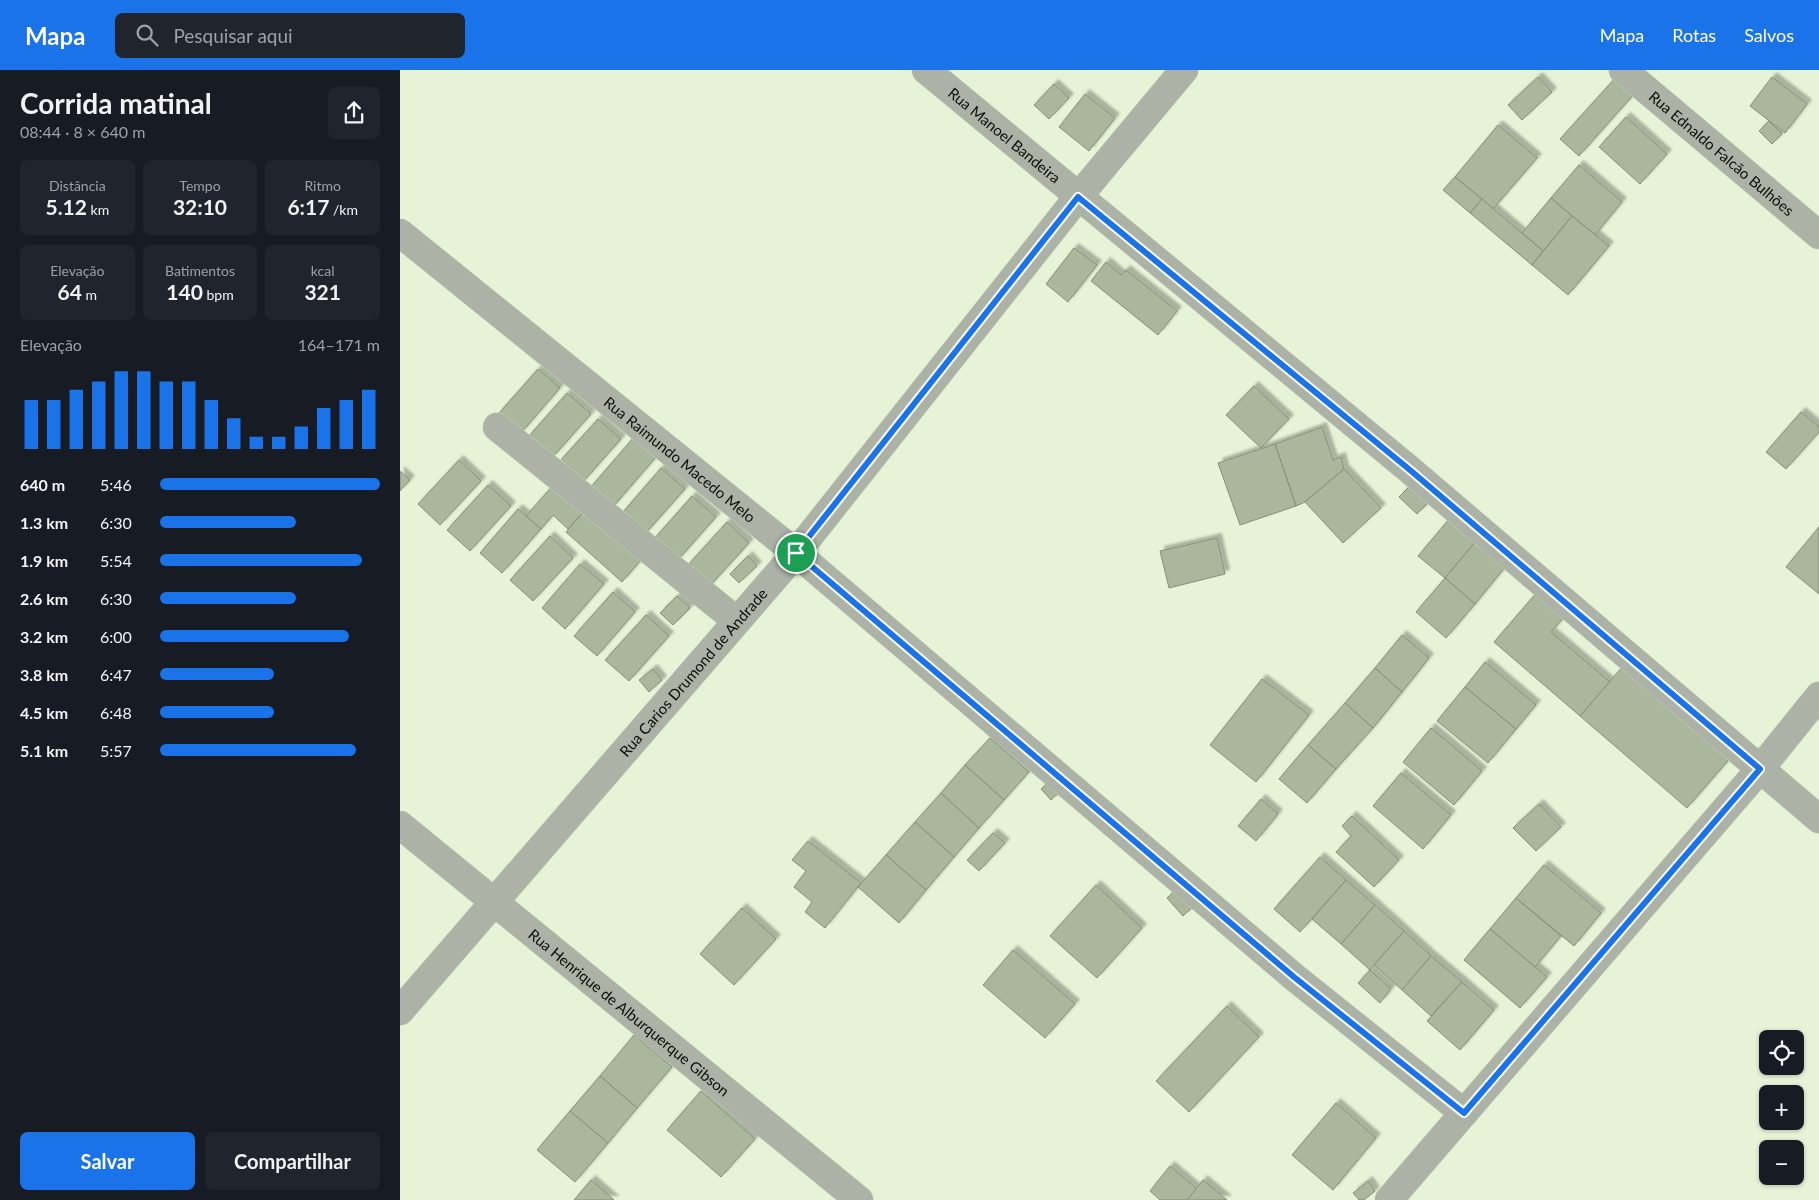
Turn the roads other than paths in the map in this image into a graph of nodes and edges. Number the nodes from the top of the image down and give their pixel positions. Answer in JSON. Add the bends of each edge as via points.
{"nodes":[{"id":1,"x":926,"y":70,"type":"edge"},
{"id":2,"x":1184,"y":70,"type":"edge"},
{"id":3,"x":1623,"y":70,"type":"edge"},
{"id":4,"x":1078,"y":197,"type":"junction"},
{"id":5,"x":400,"y":233,"type":"edge"},
{"id":6,"x":1819,"y":236,"type":"edge"},
{"id":7,"x":497,"y":427,"type":"dead end"},
{"id":8,"x":796,"y":553,"type":"junction"},
{"id":9,"x":737,"y":621,"type":"junction"},
{"id":10,"x":1819,"y":696,"type":"edge"},
{"id":11,"x":1760,"y":769,"type":"junction"},
{"id":12,"x":1819,"y":819,"type":"edge"},
{"id":13,"x":400,"y":825,"type":"edge"},
{"id":14,"x":494,"y":902,"type":"junction"},
{"id":15,"x":400,"y":1011,"type":"edge"},
{"id":16,"x":1464,"y":1113,"type":"junction"},
{"id":17,"x":859,"y":1200,"type":"edge"},
{"id":18,"x":1389,"y":1200,"type":"edge"}],
"edges":[{"from":1,"to":4,"type":"street","name":"Rua Manoel Bandeira"},
{"from":2,"to":4,"type":"street","name":"Rua Carios Drumond de Andrade"},
{"from":3,"to":6,"type":"street","name":"Rua Ednaldo Falcão Bulhões"},
{"from":4,"to":8,"type":"street","name":"Rua Carios Drumond de Andrade"},
{"from":4,"to":11,"type":"street","name":"Rua Manoel Bandeira","via":[[1410,470]]},
{"from":5,"to":8,"type":"street","name":"Rua Raimundo Macedo Melo"},
{"from":7,"to":9,"type":"street"},
{"from":8,"to":9,"type":"street","name":"Rua Carios Drumond de Andrade"},
{"from":8,"to":16,"type":"street","name":"Rua Raimundo Macedo Melo","via":[[1287,970]]},
{"from":9,"to":14,"type":"street","name":"Rua Carios Drumond de Andrade"},
{"from":10,"to":11,"type":"street"},
{"from":11,"to":12,"type":"street","name":"Rua Manoel Bandeira"},
{"from":11,"to":16,"type":"street"},
{"from":13,"to":14,"type":"street","name":"Rua Henrique de Alburquerque Gibson"},
{"from":14,"to":15,"type":"street","name":"Rua Carios Drumond de Andrade"},
{"from":14,"to":17,"type":"street","name":"Rua Henrique de Alburquerque Gibson"},
{"from":16,"to":18,"type":"street"}]}
